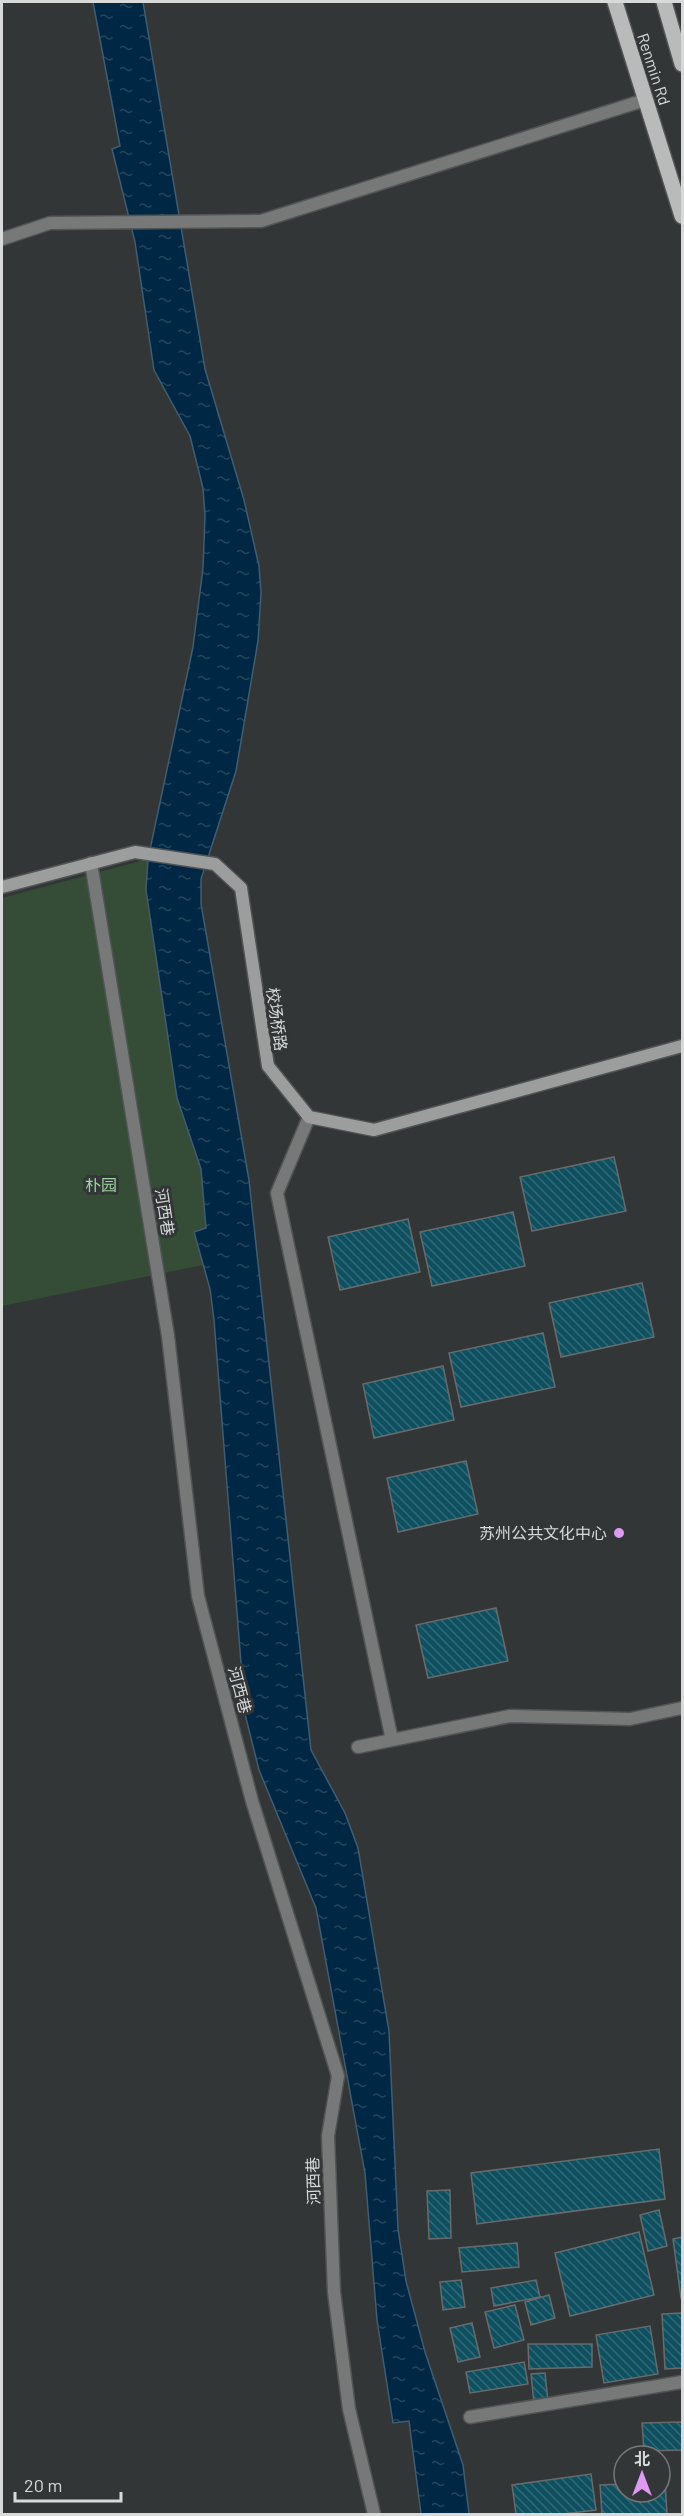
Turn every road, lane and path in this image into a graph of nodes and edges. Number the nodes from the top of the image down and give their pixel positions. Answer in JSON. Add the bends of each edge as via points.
{"nodes":[{"id":1,"x":615,"y":2,"type":"edge"},
{"id":2,"x":664,"y":2,"type":"edge"},
{"id":3,"x":682,"y":64,"type":"edge"},
{"id":4,"x":645,"y":100,"type":"junction"},
{"id":5,"x":682,"y":216,"type":"edge"},
{"id":6,"x":2,"y":239,"type":"edge"},
{"id":7,"x":91,"y":863,"type":"junction"},
{"id":8,"x":2,"y":887,"type":"edge"},
{"id":9,"x":682,"y":1046,"type":"edge"},
{"id":10,"x":309,"y":1117,"type":"junction"},
{"id":11,"x":682,"y":1708,"type":"edge"},
{"id":12,"x":392,"y":1740,"type":"junction"},
{"id":13,"x":358,"y":1747,"type":"dead end"},
{"id":14,"x":682,"y":2382,"type":"edge"},
{"id":15,"x":470,"y":2417,"type":"dead end"},
{"id":16,"x":374,"y":2514,"type":"edge"}],
"edges":[{"from":1,"to":4,"type":"main road","name":"Renmin Rd"},
{"from":2,"to":3,"type":"main road","name":"Renmin Rd"},
{"from":4,"to":5,"type":"main road","name":"Renmin Rd"},
{"from":4,"to":6,"type":"street","via":[[261,220],[50,223]]},
{"from":7,"to":8,"type":"street","name":"校场桥路"},
{"from":7,"to":10,"type":"street","name":"校场桥路","via":[[135,852],[215,864],[241,888],[268,1066]]},
{"from":7,"to":16,"type":"street","name":"河西巷","via":[[168,1336],[198,1596],[252,1801],[338,2076],[328,2136],[334,2292],[349,2409]]},
{"from":9,"to":10,"type":"street","via":[[374,1130]]},
{"from":10,"to":12,"type":"street","via":[[277,1193]]},
{"from":11,"to":12,"type":"street","via":[[630,1719],[510,1716]]},
{"from":12,"to":13,"type":"street"},
{"from":14,"to":15,"type":"street"}]}
